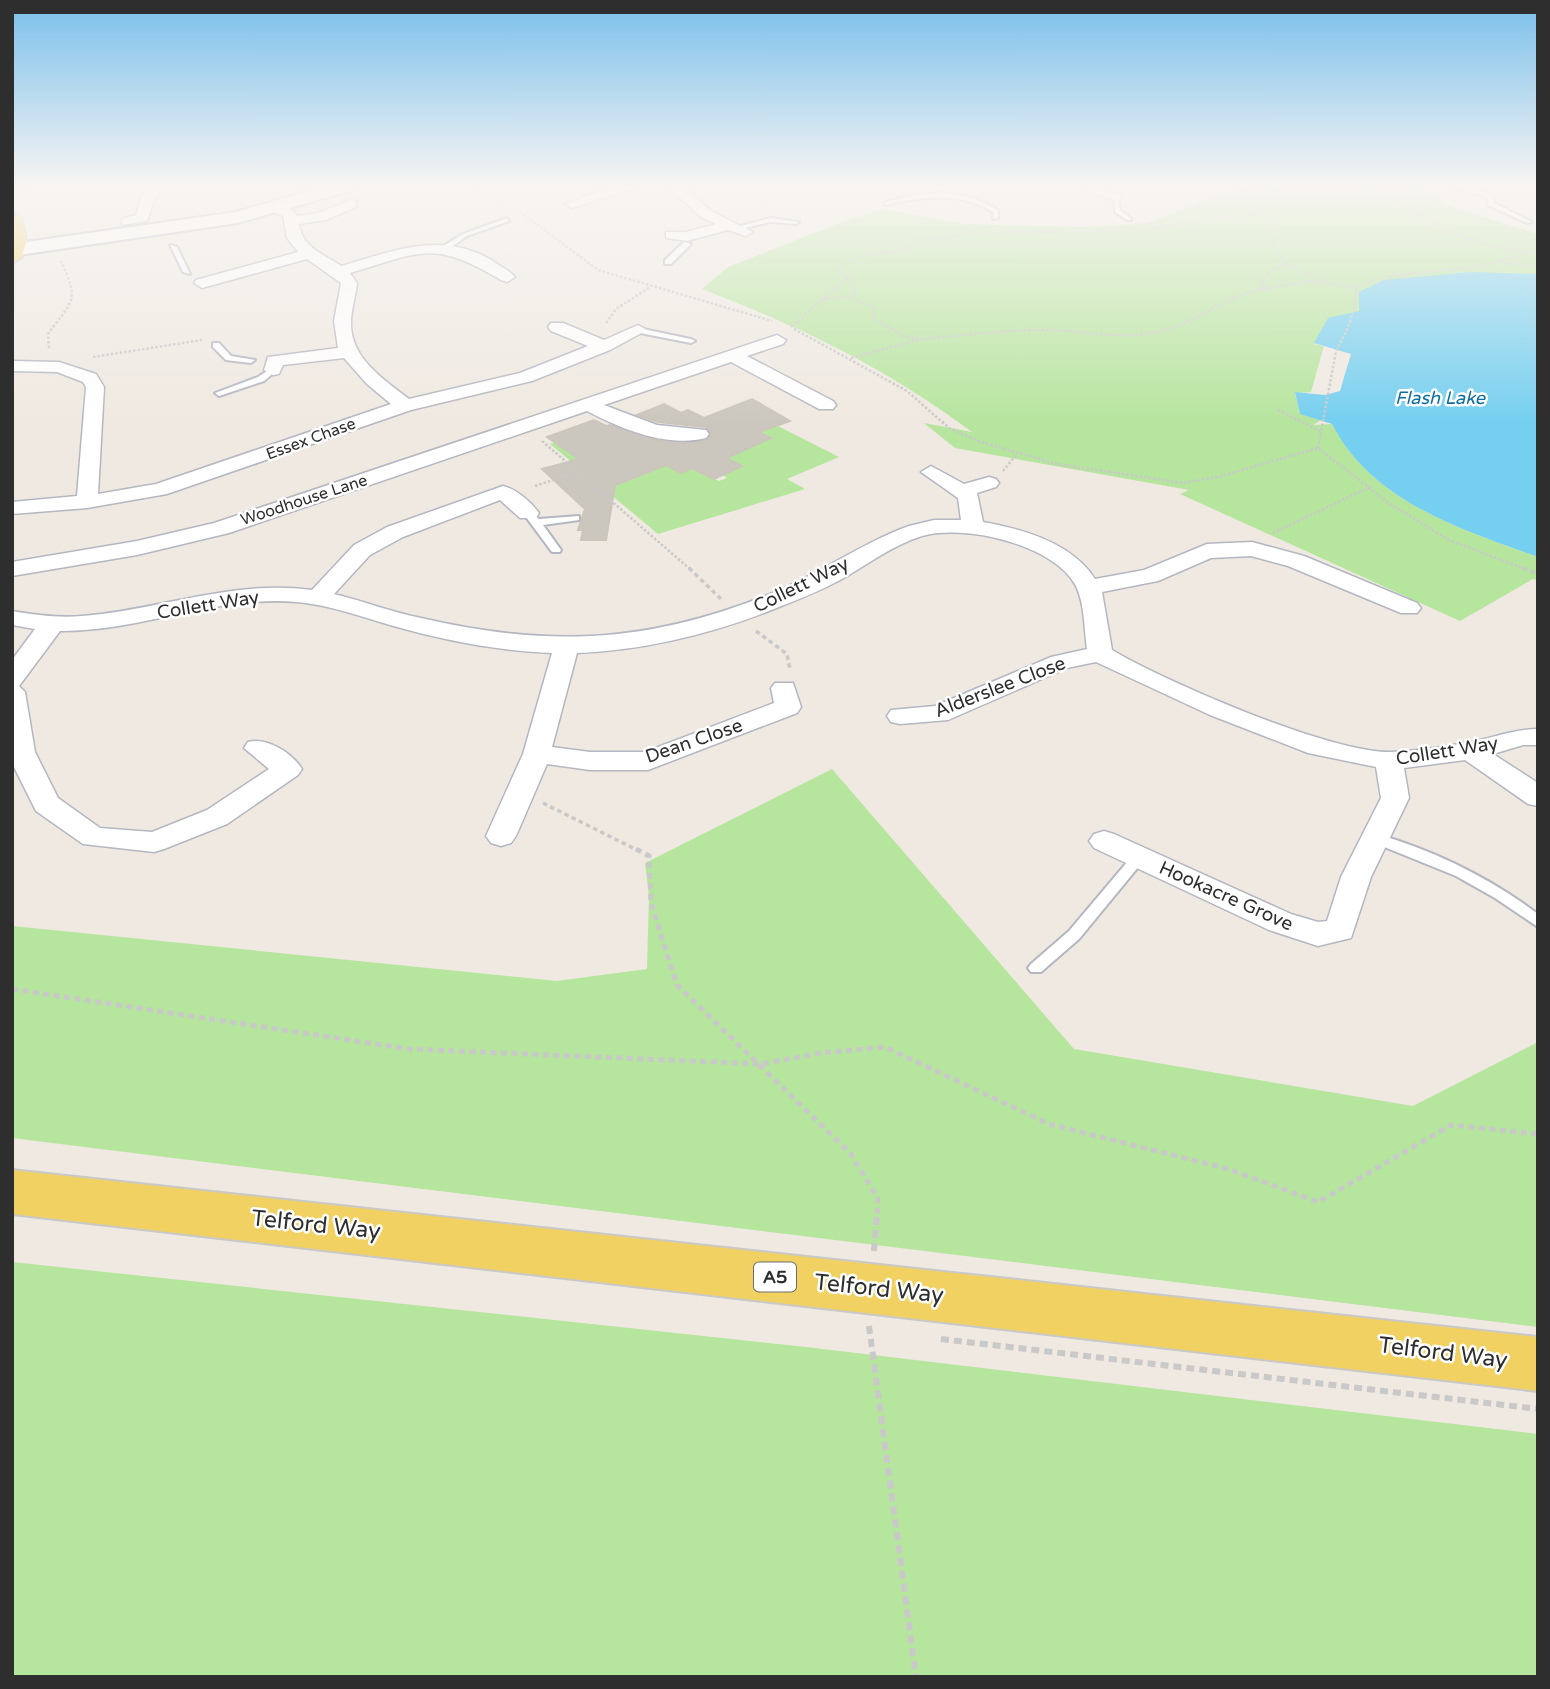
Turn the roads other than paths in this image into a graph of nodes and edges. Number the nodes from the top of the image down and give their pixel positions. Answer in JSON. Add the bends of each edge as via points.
{"nodes":[{"id":1,"x":183,"y":265,"type":"edge"},
{"id":2,"x":275,"y":265,"type":"edge"},
{"id":3,"x":330,"y":265,"type":"edge"},
{"id":4,"x":362,"y":265,"type":"edge"},
{"id":5,"x":486,"y":265,"type":"edge"},
{"id":6,"x":341,"y":271,"type":"junction"},
{"id":7,"x":187,"y":272,"type":"joint"},
{"id":8,"x":507,"y":277,"type":"dead end"},
{"id":9,"x":558,"y":327,"type":"dead end"},
{"id":10,"x":781,"y":329,"type":"road end"},
{"id":11,"x":638,"y":330,"type":"joint"},
{"id":12,"x":691,"y":341,"type":"dead end"},
{"id":13,"x":215,"y":345,"type":"dead end"},
{"id":14,"x":604,"y":346,"type":"junction"},
{"id":15,"x":349,"y":352,"type":"junction"},
{"id":16,"x":732,"y":355,"type":"junction"},
{"id":17,"x":251,"y":360,"type":"joint"},
{"id":18,"x":274,"y":365,"type":"junction"},
{"id":19,"x":12,"y":366,"type":"edge"},
{"id":20,"x":219,"y":393,"type":"dead end"},
{"id":21,"x":587,"y":403,"type":"junction"},
{"id":22,"x":405,"y":405,"type":"junction"},
{"id":23,"x":826,"y":405,"type":"dead end"},
{"id":24,"x":686,"y":438,"type":"dead end"},
{"id":25,"x":931,"y":472,"type":"dead end"},
{"id":26,"x":989,"y":483,"type":"dead end"},
{"id":27,"x":962,"y":491,"type":"junction"},
{"id":28,"x":88,"y":502,"type":"junction"},
{"id":29,"x":12,"y":508,"type":"edge"},
{"id":30,"x":534,"y":517,"type":"junction"},
{"id":31,"x":575,"y":518,"type":"dead end"},
{"id":32,"x":973,"y":527,"type":"junction"},
{"id":33,"x":556,"y":550,"type":"dead end"},
{"id":34,"x":12,"y":569,"type":"edge"},
{"id":35,"x":1088,"y":587,"type":"junction"},
{"id":36,"x":317,"y":598,"type":"junction"},
{"id":37,"x":1409,"y":608,"type":"dead end"},
{"id":38,"x":12,"y":618,"type":"edge"},
{"id":39,"x":54,"y":624,"type":"junction"},
{"id":40,"x":566,"y":647,"type":"junction"},
{"id":41,"x":1100,"y":654,"type":"junction"},
{"id":42,"x":12,"y":680,"type":"edge"},
{"id":43,"x":784,"y":688,"type":"road end"},
{"id":44,"x":12,"y":692,"type":"edge"},
{"id":45,"x":900,"y":716,"type":"dead end"},
{"id":46,"x":1538,"y":737,"type":"edge"},
{"id":47,"x":258,"y":748,"type":"dead end"},
{"id":48,"x":1470,"y":751,"type":"junction"},
{"id":49,"x":537,"y":754,"type":"junction"},
{"id":50,"x":1389,"y":761,"type":"junction"},
{"id":51,"x":1538,"y":797,"type":"edge"},
{"id":52,"x":501,"y":836,"type":"dead end"},
{"id":53,"x":1377,"y":838,"type":"junction"},
{"id":54,"x":1104,"y":841,"type":"dead end"},
{"id":55,"x":1139,"y":857,"type":"junction"},
{"id":56,"x":1538,"y":922,"type":"edge"},
{"id":57,"x":1036,"y":968,"type":"dead end"},
{"id":58,"x":12,"y":1192,"type":"edge"},
{"id":59,"x":1538,"y":1364,"type":"edge"}],
"edges":[{"from":1,"to":7,"type":"lane"},
{"from":2,"to":7,"type":"street","via":[[199,291]]},
{"from":3,"to":6,"type":"street"},
{"from":4,"to":6,"type":"street"},
{"from":5,"to":8,"type":"street"},
{"from":6,"to":15,"type":"street","via":[[349,283],[341,323]]},
{"from":9,"to":14,"type":"street"},
{"from":10,"to":16,"type":"street","name":"Woodhouse Lane"},
{"from":11,"to":12,"type":"lane"},
{"from":11,"to":14,"type":"street","name":"Essex Chase"},
{"from":13,"to":17,"type":"lane","via":[[229,358]]},
{"from":14,"to":22,"type":"street","name":"Essex Chase","via":[[526,377]]},
{"from":15,"to":18,"type":"street"},
{"from":15,"to":22,"type":"street","via":[[372,380]]},
{"from":16,"to":21,"type":"street","name":"Woodhouse Lane"},
{"from":16,"to":23,"type":"street"},
{"from":17,"to":18,"type":"street"},
{"from":18,"to":20,"type":"lane","via":[[261,379]]},
{"from":19,"to":28,"type":"street","via":[[63,368],[90,378],[95,387]]},
{"from":21,"to":24,"type":"street","via":[[614,418]]},
{"from":21,"to":34,"type":"street","name":"Woodhouse Lane","via":[[221,528]]},
{"from":22,"to":28,"type":"street","name":"Essex Chase","via":[[160,490]]},
{"from":25,"to":27,"type":"street"},
{"from":26,"to":27,"type":"street"},
{"from":27,"to":32,"type":"street","via":[[968,495]]},
{"from":28,"to":29,"type":"street","name":"Essex Chase"},
{"from":30,"to":31,"type":"lane"},
{"from":30,"to":33,"type":"lane","via":[[543,538]]},
{"from":30,"to":36,"type":"street","via":[[520,488],[396,532],[362,550]]},
{"from":32,"to":35,"type":"street","name":"Collett Way","via":[[1044,547],[1066,562]]},
{"from":32,"to":40,"type":"street","name":"Collett Way","via":[[905,532],[833,574],[737,615],[626,641]]},
{"from":35,"to":37,"type":"street","via":[[1150,576],[1207,551],[1252,549],[1296,561],[1366,601]]},
{"from":35,"to":41,"type":"street"},
{"from":36,"to":39,"type":"street","name":"Collett Way","via":[[281,594],[242,597],[117,619]]},
{"from":36,"to":40,"type":"street","name":"Collett Way","via":[[414,624]]},
{"from":38,"to":39,"type":"street","name":"Collett Way"},
{"from":39,"to":42,"type":"street"},
{"from":40,"to":49,"type":"street"},
{"from":41,"to":45,"type":"street","name":"Alderslee Close","via":[[1060,663],[939,714]]},
{"from":41,"to":50,"type":"street","name":"Collett Way","via":[[1207,704],[1318,747]]},
{"from":43,"to":49,"type":"street","name":"Dean Close","via":[[788,707],[648,761],[590,761]]},
{"from":44,"to":47,"type":"street","via":[[21,752],[46,804],[93,837],[154,842],[217,817],[288,769]]},
{"from":46,"to":48,"type":"street","name":"Collett Way"},
{"from":48,"to":50,"type":"street","name":"Collett Way"},
{"from":48,"to":51,"type":"street"},
{"from":49,"to":52,"type":"street"},
{"from":50,"to":53,"type":"street","name":"Hookacre Grove","via":[[1395,798]]},
{"from":53,"to":55,"type":"street","name":"Hookacre Grove","via":[[1356,877],[1340,930],[1318,934],[1280,922]]},
{"from":53,"to":56,"type":"lane","via":[[1436,858]]},
{"from":54,"to":55,"type":"street","name":"Hookacre Grove"},
{"from":55,"to":57,"type":"lane","via":[[1074,935]]},
{"from":58,"to":59,"type":"main road","name":"Telford Way","number":"A5"}]}
